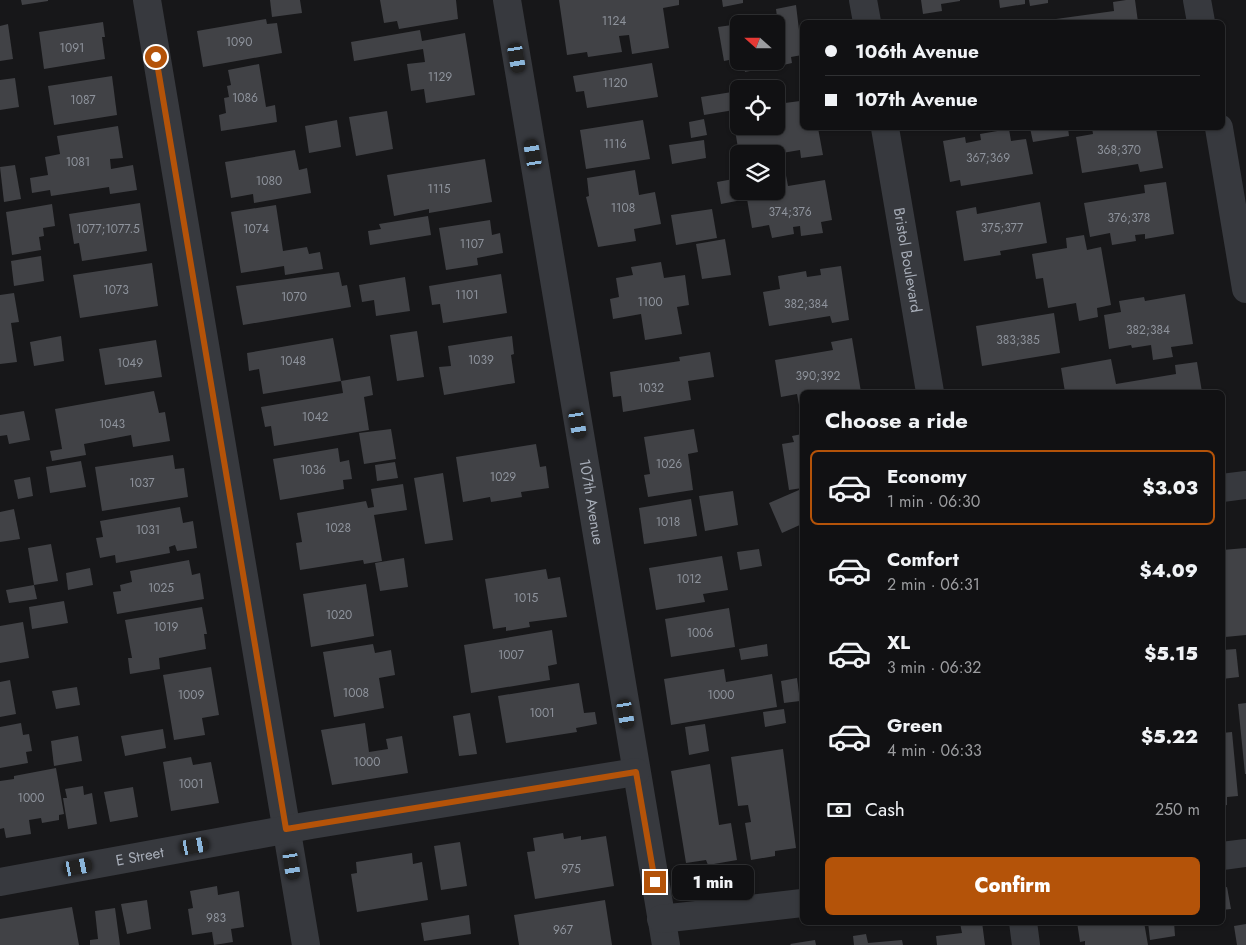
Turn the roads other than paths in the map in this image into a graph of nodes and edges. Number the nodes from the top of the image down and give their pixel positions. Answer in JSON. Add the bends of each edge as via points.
{"nodes":[{"id":1,"x":147,"y":0,"type":"edge"},
{"id":2,"x":507,"y":0,"type":"edge"},
{"id":3,"x":863,"y":0,"type":"edge"},
{"id":4,"x":1197,"y":0,"type":"edge"},
{"id":5,"x":867,"y":20,"type":"edge"},
{"id":6,"x":1201,"y":20,"type":"edge"},
{"id":7,"x":885,"y":130,"type":"edge"},
{"id":8,"x":1218,"y":130,"type":"edge"},
{"id":9,"x":1246,"y":289,"type":"edge"},
{"id":10,"x":930,"y":390,"type":"edge"},
{"id":11,"x":1246,"y":485,"type":"edge"},
{"id":12,"x":1225,"y":488,"type":"edge"},
{"id":13,"x":636,"y":772,"type":"junction"},
{"id":14,"x":286,"y":829,"type":"junction"},
{"id":15,"x":1246,"y":853,"type":"edge"},
{"id":16,"x":1225,"y":856,"type":"edge"},
{"id":17,"x":0,"y":882,"type":"edge"},
{"id":18,"x":800,"y":903,"type":"edge"},
{"id":19,"x":1023,"y":925,"type":"edge"},
{"id":20,"x":663,"y":932,"type":"edge"},
{"id":21,"x":306,"y":945,"type":"edge"},
{"id":22,"x":1026,"y":945,"type":"edge"}],
"edges":[{"from":1,"to":14,"type":"street"},
{"from":2,"to":13,"type":"street","name":"107th Avenue"},
{"from":3,"to":5,"type":"street"},
{"from":4,"to":6,"type":"street"},
{"from":7,"to":10,"type":"street","name":"Bristol Boulevard"},
{"from":8,"to":9,"type":"street"},
{"from":11,"to":12,"type":"street"},
{"from":13,"to":14,"type":"street","name":"E Street"},
{"from":13,"to":20,"type":"street","name":"107th Avenue"},
{"from":14,"to":17,"type":"street","name":"E Street"},
{"from":14,"to":21,"type":"street"},
{"from":15,"to":16,"type":"street"},
{"from":18,"to":20,"type":"street"},
{"from":19,"to":22,"type":"street"}]}
